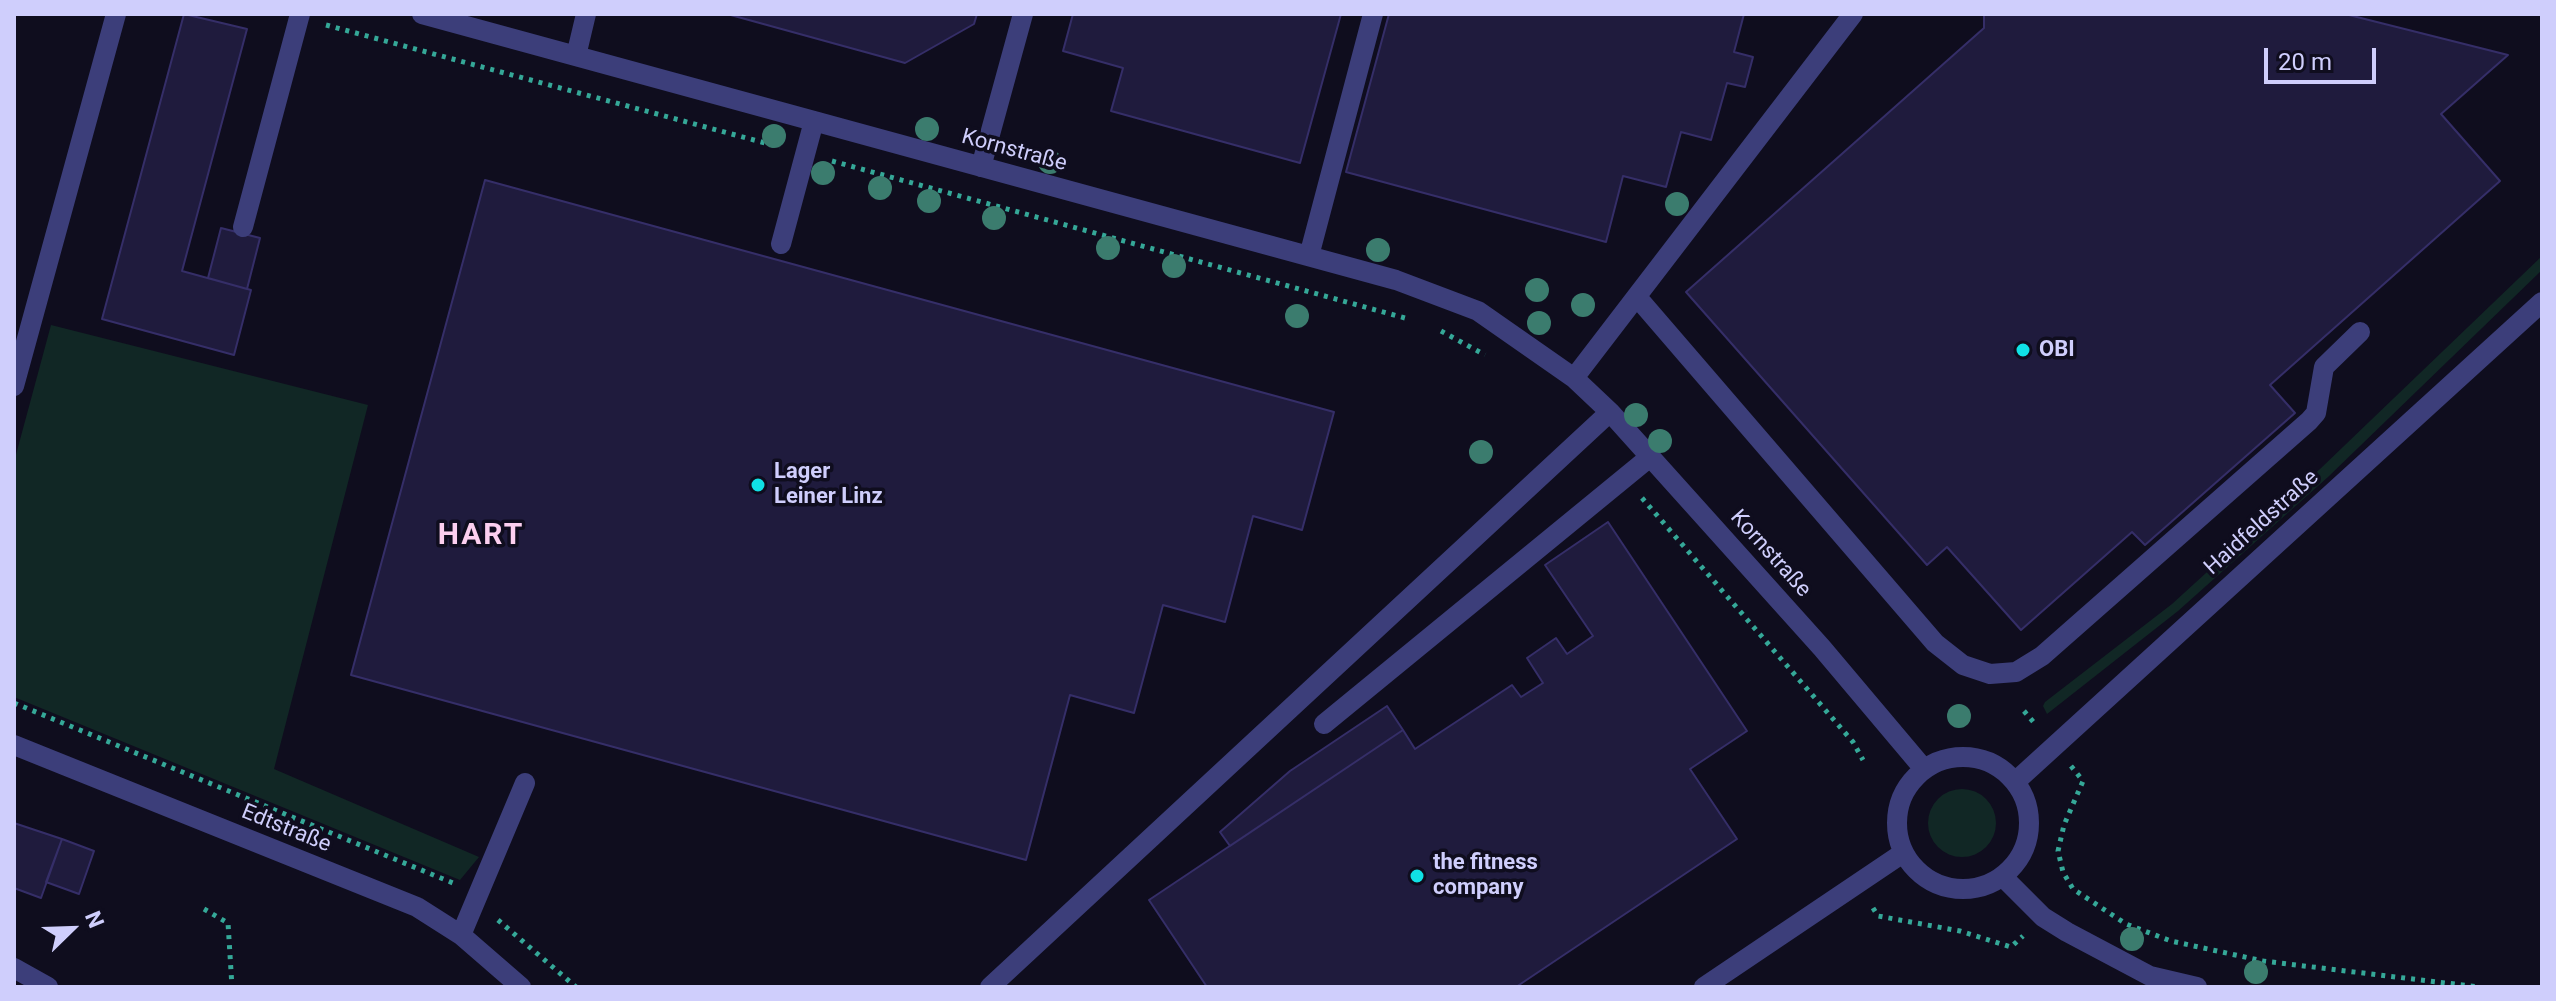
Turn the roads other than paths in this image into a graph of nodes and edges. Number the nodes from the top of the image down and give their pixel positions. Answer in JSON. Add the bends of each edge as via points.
{"nodes":[{"id":1,"x":116,"y":14,"type":"edge"},
{"id":2,"x":422,"y":14,"type":"edge"},
{"id":3,"x":586,"y":14,"type":"edge"},
{"id":4,"x":1023,"y":14,"type":"edge"},
{"id":5,"x":1373,"y":14,"type":"edge"},
{"id":6,"x":1853,"y":14,"type":"edge"},
{"id":7,"x":299,"y":16,"type":"edge"},
{"id":8,"x":576,"y":56,"type":"junction"},
{"id":9,"x":814,"y":121,"type":"junction"},
{"id":10,"x":981,"y":167,"type":"junction"},
{"id":11,"x":243,"y":227,"type":"dead end"},
{"id":12,"x":781,"y":244,"type":"dead end"},
{"id":13,"x":1309,"y":256,"type":"junction"},
{"id":14,"x":1637,"y":297,"type":"junction"},
{"id":15,"x":2542,"y":302,"type":"edge"},
{"id":16,"x":2360,"y":332,"type":"dead end"},
{"id":17,"x":1574,"y":378,"type":"junction"},
{"id":18,"x":14,"y":386,"type":"edge"},
{"id":19,"x":1610,"y":412,"type":"junction"},
{"id":20,"x":1650,"y":457,"type":"junction"},
{"id":21,"x":1324,"y":724,"type":"dead end"},
{"id":22,"x":14,"y":745,"type":"edge"},
{"id":23,"x":1924,"y":769,"type":"junction"},
{"id":24,"x":2015,"y":782,"type":"junction"},
{"id":25,"x":525,"y":783,"type":"dead end"},
{"id":26,"x":1903,"y":853,"type":"junction"},
{"id":27,"x":2003,"y":877,"type":"junction"},
{"id":28,"x":461,"y":935,"type":"junction"},
{"id":29,"x":14,"y":968,"type":"edge"},
{"id":30,"x":48,"y":987,"type":"edge"},
{"id":31,"x":521,"y":987,"type":"edge"},
{"id":32,"x":990,"y":987,"type":"edge"},
{"id":33,"x":1704,"y":987,"type":"edge"},
{"id":34,"x":2197,"y":987,"type":"edge"}],
"edges":[{"from":1,"to":18,"type":"street"},
{"from":2,"to":8,"type":"street","name":"Kornstraße"},
{"from":3,"to":8,"type":"street"},
{"from":4,"to":10,"type":"street"},
{"from":5,"to":13,"type":"street"},
{"from":6,"to":14,"type":"street"},
{"from":7,"to":11,"type":"street"},
{"from":8,"to":9,"type":"street","name":"Kornstraße"},
{"from":9,"to":10,"type":"street","name":"Kornstraße"},
{"from":9,"to":12,"type":"street"},
{"from":10,"to":13,"type":"street","name":"Kornstraße"},
{"from":13,"to":17,"type":"street","name":"Kornstraße","via":[[1439,294],[1478,311]]},
{"from":14,"to":16,"type":"street","via":[[1935,643],[1963,665],[1990,674],[2016,672],[2042,656],[2309,421],[2316,413],[2324,367]]},
{"from":14,"to":17,"type":"street"},
{"from":15,"to":24,"type":"street","name":"Haidfeldstraße"},
{"from":17,"to":19,"type":"street","name":"Kornstraße"},
{"from":19,"to":20,"type":"street","name":"Kornstraße"},
{"from":19,"to":32,"type":"street"},
{"from":20,"to":21,"type":"street"},
{"from":20,"to":23,"type":"street","name":"Kornstraße"},
{"from":22,"to":28,"type":"street","name":"Edtstraße","via":[[417,907]]},
{"from":23,"to":24,"type":"street","via":[[1942,760],[1971,757],[1995,765]]},
{"from":23,"to":26,"type":"street","via":[[1898,806]]},
{"from":24,"to":27,"type":"street","via":[[2030,828],[2021,857]]},
{"from":25,"to":28,"type":"street"},
{"from":26,"to":27,"type":"street","via":[[1918,872],[1940,886],[1983,887]]},
{"from":26,"to":33,"type":"street"},
{"from":27,"to":34,"type":"street","via":[[2043,917],[2150,976]]},
{"from":28,"to":31,"type":"street","name":"Edtstraße"},
{"from":29,"to":30,"type":"street"}]}
